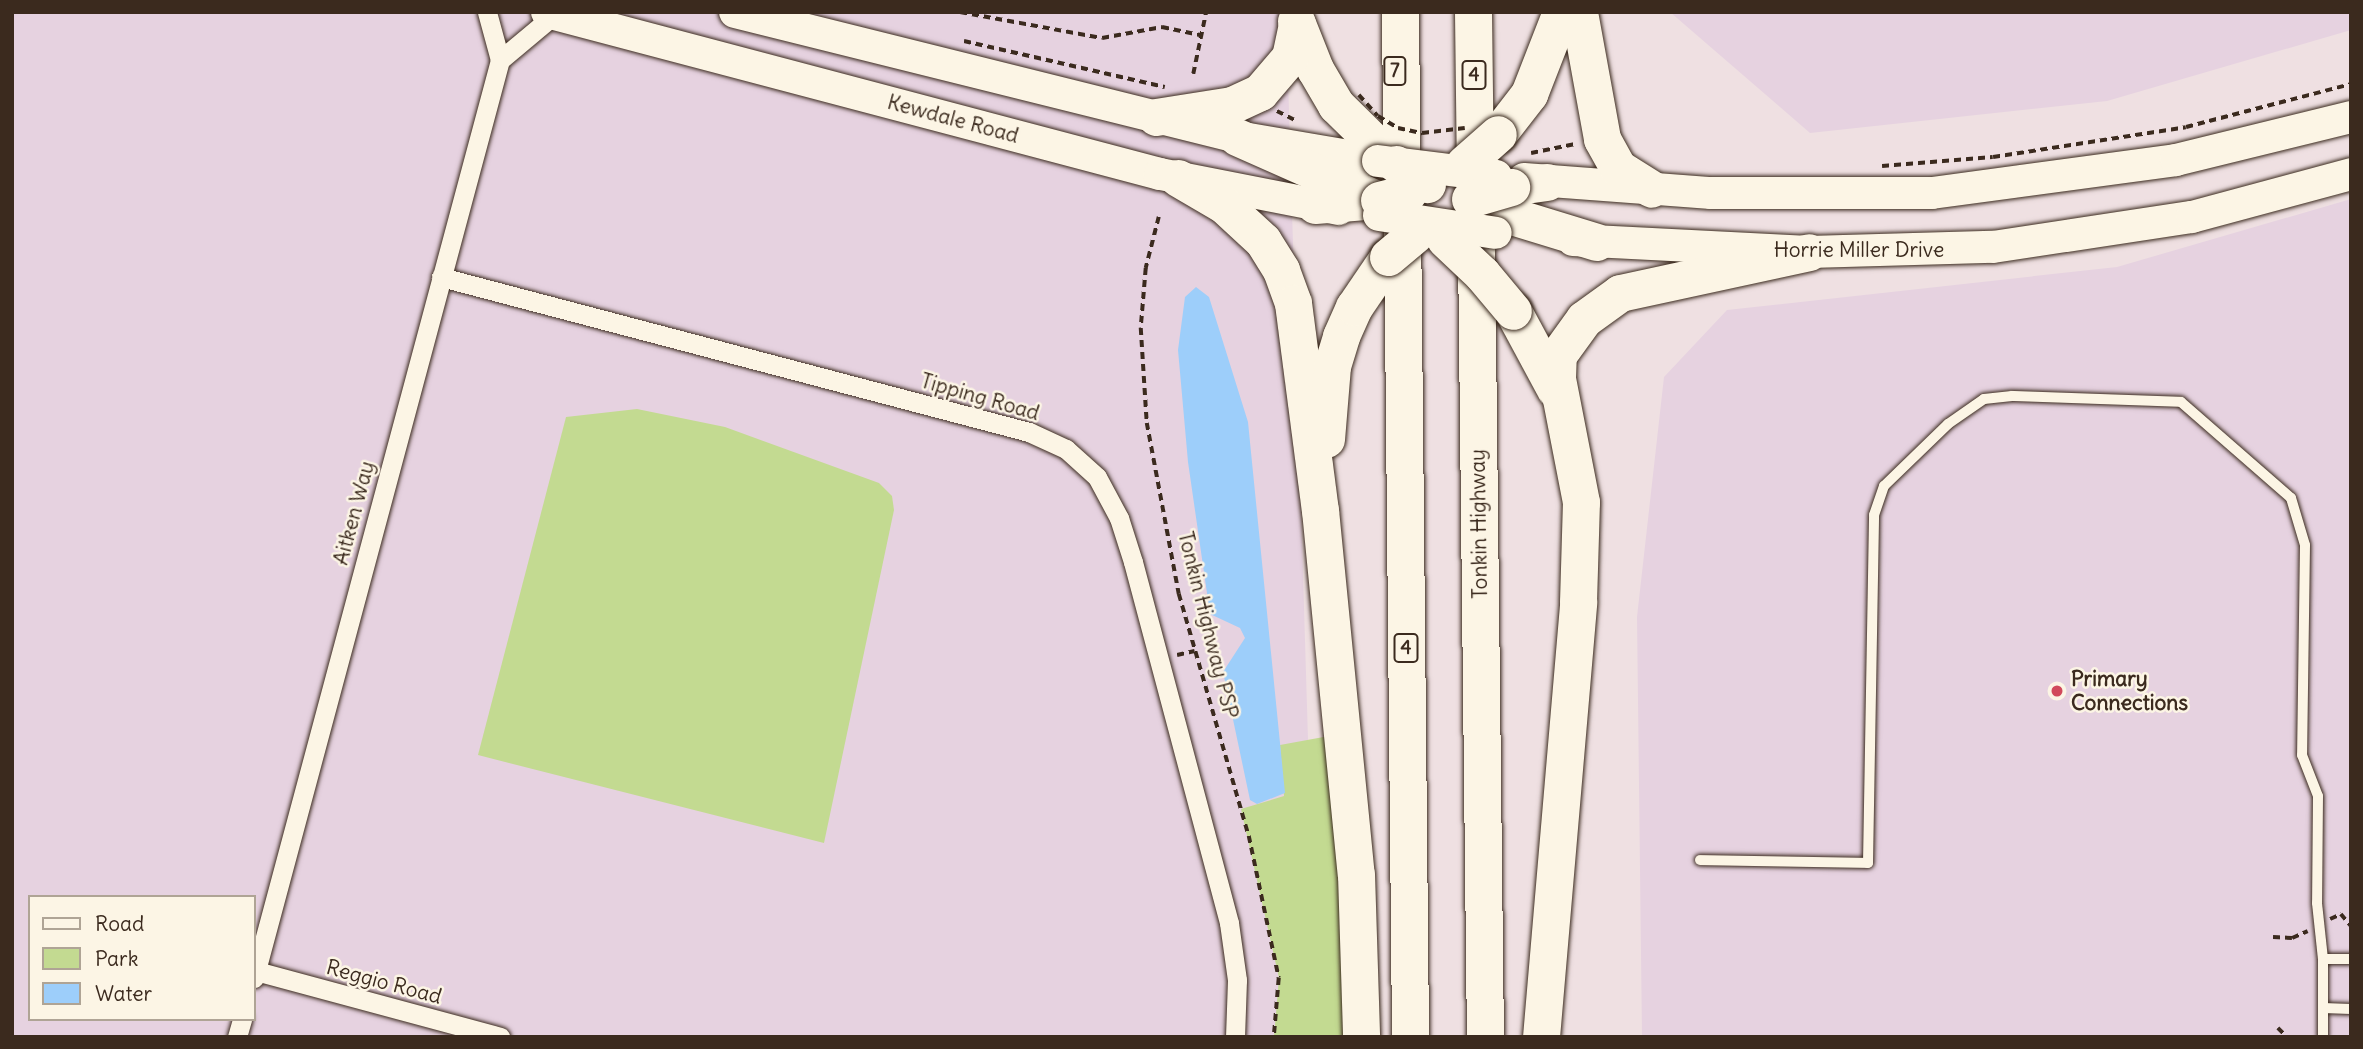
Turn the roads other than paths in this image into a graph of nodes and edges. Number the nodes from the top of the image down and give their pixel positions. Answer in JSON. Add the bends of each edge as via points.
{"nodes":[{"id":1,"x":487,"y":12,"type":"edge"},
{"id":2,"x":735,"y":12,"type":"edge"},
{"id":3,"x":1389,"y":12,"type":"edge"},
{"id":4,"x":1400,"y":12,"type":"edge"},
{"id":5,"x":1473,"y":12,"type":"edge"},
{"id":6,"x":1560,"y":12,"type":"edge"},
{"id":7,"x":1579,"y":12,"type":"edge"},
{"id":8,"x":551,"y":13,"type":"edge"},
{"id":9,"x":1296,"y":18,"type":"edge"},
{"id":10,"x":500,"y":60,"type":"junction"},
{"id":11,"x":1163,"y":102,"type":"junction"},
{"id":12,"x":2351,"y":117,"type":"edge"},
{"id":13,"x":1237,"y":137,"type":"joint"},
{"id":14,"x":1373,"y":174,"type":"junction"},
{"id":15,"x":2351,"y":174,"type":"edge"},
{"id":16,"x":1178,"y":178,"type":"junction"},
{"id":17,"x":1513,"y":182,"type":"junction"},
{"id":18,"x":1547,"y":182,"type":"joint"},
{"id":19,"x":1448,"y":185,"type":"junction"},
{"id":20,"x":1651,"y":189,"type":"junction"},
{"id":21,"x":1315,"y":205,"type":"joint"},
{"id":22,"x":1424,"y":223,"type":"junction"},
{"id":23,"x":1597,"y":242,"type":"joint"},
{"id":24,"x":1808,"y":252,"type":"junction"},
{"id":25,"x":441,"y":277,"type":"junction"},
{"id":26,"x":1561,"y":403,"type":"junction"},
{"id":27,"x":1320,"y":509,"type":"junction"},
{"id":28,"x":1700,"y":860,"type":"dead end"},
{"id":29,"x":2323,"y":959,"type":"junction"},
{"id":30,"x":2351,"y":959,"type":"edge"},
{"id":31,"x":256,"y":971,"type":"edge"},
{"id":32,"x":256,"y":975,"type":"edge"},
{"id":33,"x":2323,"y":1008,"type":"junction"},
{"id":34,"x":2351,"y":1009,"type":"edge"},
{"id":35,"x":500,"y":1037,"type":"edge"},
{"id":36,"x":1235,"y":1037,"type":"edge"},
{"id":37,"x":1361,"y":1037,"type":"edge"},
{"id":38,"x":1410,"y":1037,"type":"edge"},
{"id":39,"x":1485,"y":1037,"type":"edge"},
{"id":40,"x":1541,"y":1037,"type":"edge"},
{"id":41,"x":2323,"y":1037,"type":"edge"}],
"edges":[{"from":1,"to":10,"type":"street"},
{"from":2,"to":11,"type":"main road"},
{"from":3,"to":14,"type":"highway","number":"7"},
{"from":4,"to":14,"type":"highway","number":"4"},
{"from":5,"to":39,"type":"highway","name":"Tonkin Highway","number":"4"},
{"from":6,"to":17,"type":"highway"},
{"from":7,"to":20,"type":"highway","via":[[1602,139],[1618,168]]},
{"from":8,"to":10,"type":"street"},
{"from":8,"to":16,"type":"main road","name":"Kewdale Road"},
{"from":9,"to":11,"type":"highway","via":[[1290,57],[1259,92],[1232,105]]},
{"from":9,"to":14,"type":"highway","via":[[1326,88]]},
{"from":10,"to":25,"type":"street","name":"Aitken Way"},
{"from":11,"to":13,"type":"main road"},
{"from":12,"to":20,"type":"main road","via":[[2176,160],[1932,193],[1811,195]]},
{"from":13,"to":14,"type":"highway"},
{"from":14,"to":19,"type":"highway","bridge":true},
{"from":14,"to":21,"type":"highway"},
{"from":14,"to":22,"type":"highway","bridge":true},
{"from":14,"to":38,"type":"highway","number":"4"},
{"from":15,"to":24,"type":"main road","name":"Horrie Miller Drive","via":[[2192,218],[2060,240],[1925,250]]},
{"from":16,"to":21,"type":"main road","name":"Kewdale Road"},
{"from":16,"to":27,"type":"highway","via":[[1245,221],[1281,270],[1295,314]]},
{"from":17,"to":18,"type":"highway"},
{"from":17,"to":19,"type":"highway"},
{"from":17,"to":19,"type":"highway","bridge":true},
{"from":17,"to":22,"type":"main road","bridge":true},
{"from":17,"to":23,"type":"highway"},
{"from":18,"to":20,"type":"main road"},
{"from":19,"to":22,"type":"highway"},
{"from":22,"to":26,"type":"highway","bridge":true,"via":[[1464,256],[1513,311],[1541,356]]},
{"from":22,"to":27,"type":"highway","bridge":true,"via":[[1388,257],[1363,292],[1332,366]]},
{"from":23,"to":24,"type":"main road","name":"Horrie Miller Drive"},
{"from":24,"to":26,"type":"highway","via":[[1645,285],[1601,304],[1569,335],[1558,355]]},
{"from":25,"to":31,"type":"street","name":"Aitken Way"},
{"from":25,"to":36,"type":"street","name":"Tipping Road","via":[[1028,432],[1066,449],[1097,477],[1119,518],[1133,562],[1229,923],[1237,980]]},
{"from":26,"to":40,"type":"highway","via":[[1581,502],[1578,602]]},
{"from":27,"to":37,"type":"highway","via":[[1356,874]]},
{"from":28,"to":29,"type":"lane","via":[[1868,863],[1874,515],[1884,486],[1948,424],[1984,399],[2012,396],[2181,402],[2291,498],[2305,545],[2302,755],[2318,796],[2316,903]]},
{"from":29,"to":30,"type":"lane"},
{"from":29,"to":33,"type":"lane"},
{"from":32,"to":35,"type":"street","name":"Reggio Road"},
{"from":33,"to":34,"type":"lane"},
{"from":33,"to":41,"type":"lane"}]}
